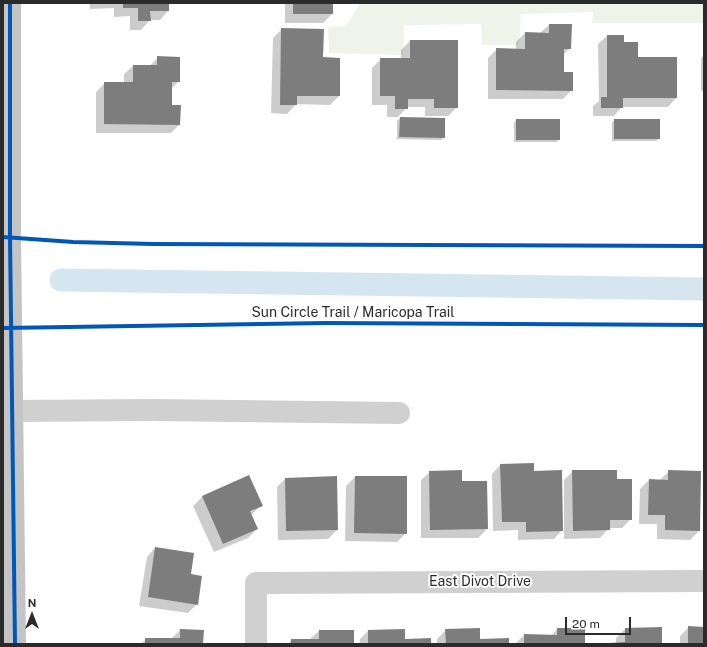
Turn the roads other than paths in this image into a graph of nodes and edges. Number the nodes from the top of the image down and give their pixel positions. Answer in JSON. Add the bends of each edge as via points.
{"nodes":[{"id":1,"x":10,"y":3,"type":"edge"},
{"id":2,"x":12,"y":411,"type":"junction"},
{"id":3,"x":398,"y":413,"type":"dead end"},
{"id":4,"x":704,"y":581,"type":"edge"},
{"id":5,"x":15,"y":644,"type":"edge"},
{"id":6,"x":256,"y":644,"type":"edge"}],
"edges":[{"from":1,"to":2,"type":"main road"},
{"from":2,"to":3,"type":"street"},
{"from":2,"to":5,"type":"main road"},
{"from":4,"to":6,"type":"street","name":"East Divot Drive","via":[[256,583]]}]}
